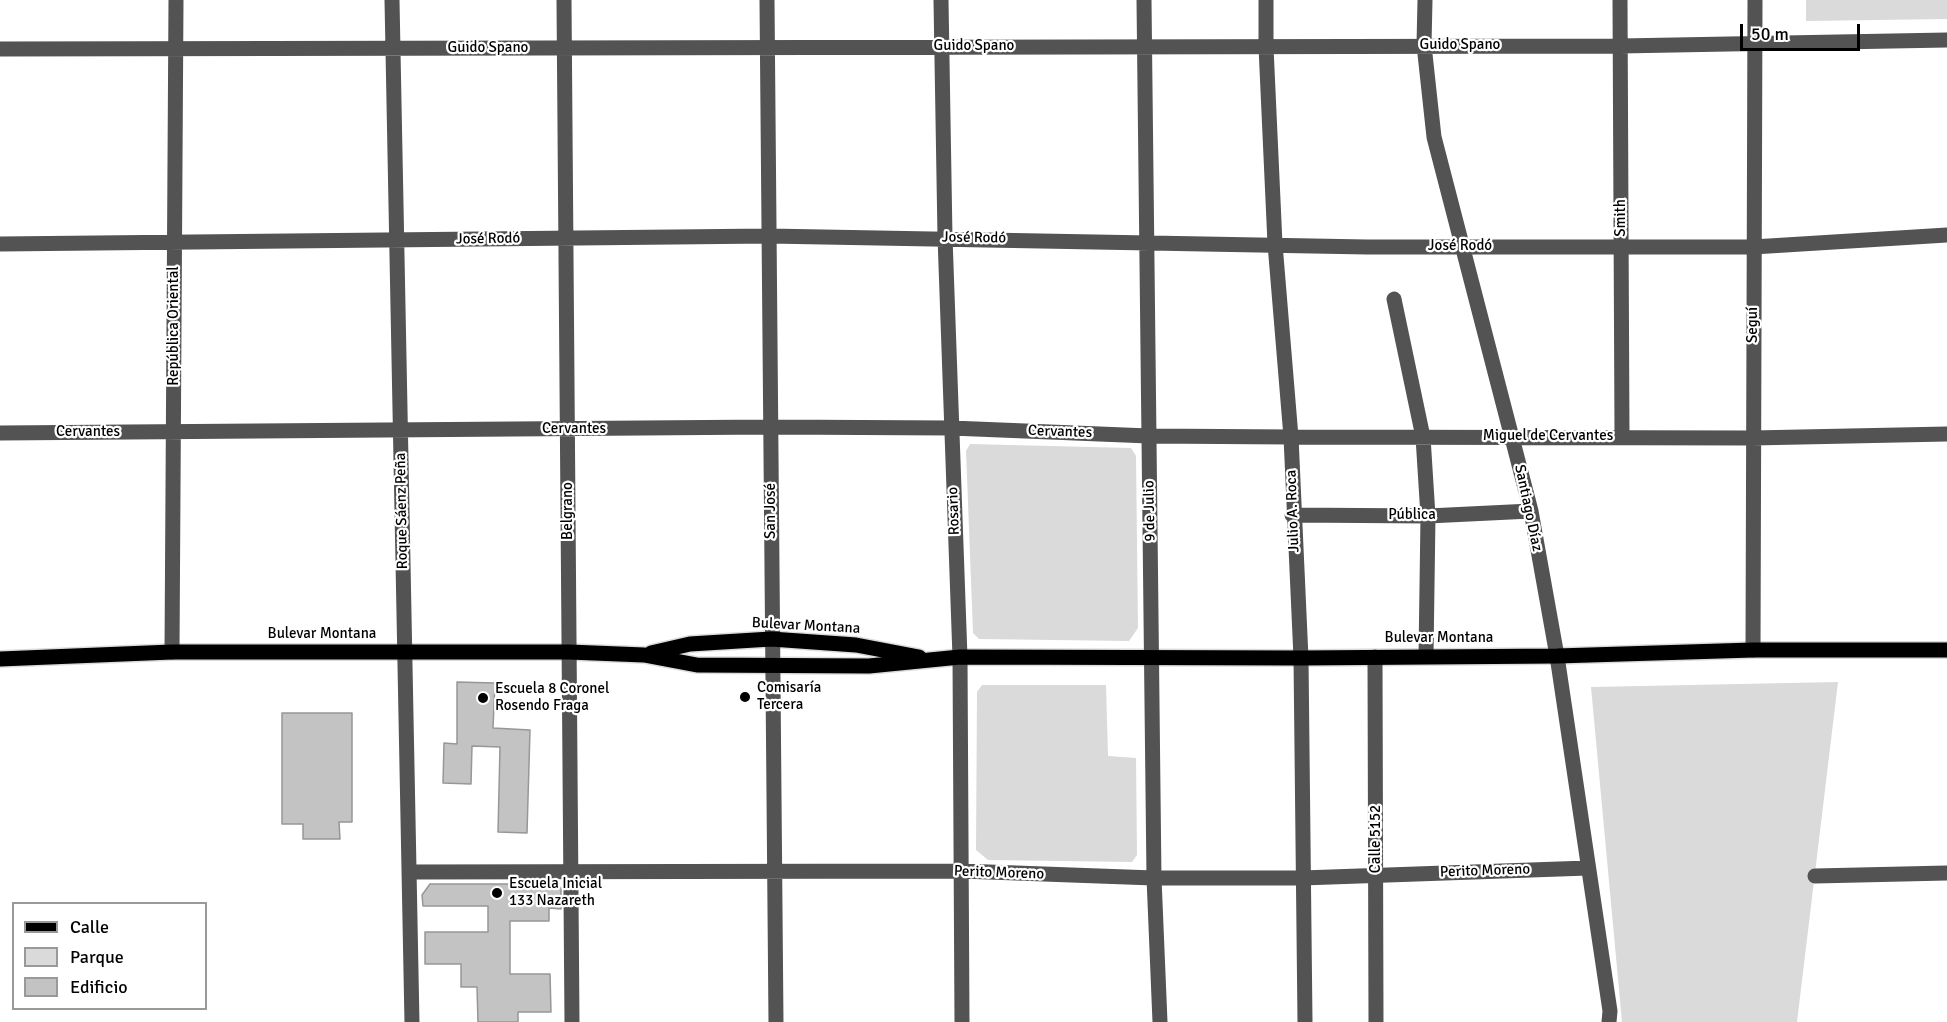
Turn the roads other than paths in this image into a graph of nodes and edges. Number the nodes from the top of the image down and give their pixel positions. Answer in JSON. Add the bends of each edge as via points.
{"nodes":[{"id":1,"x":176,"y":0,"type":"edge"},
{"id":2,"x":392,"y":0,"type":"edge"},
{"id":3,"x":564,"y":0,"type":"edge"},
{"id":4,"x":767,"y":0,"type":"edge"},
{"id":5,"x":941,"y":0,"type":"edge"},
{"id":6,"x":1144,"y":0,"type":"edge"},
{"id":7,"x":1266,"y":0,"type":"edge"},
{"id":8,"x":1425,"y":0,"type":"edge"},
{"id":9,"x":1620,"y":0,"type":"edge"},
{"id":10,"x":1755,"y":0,"type":"edge"},
{"id":11,"x":1947,"y":40,"type":"edge"},
{"id":12,"x":1754,"y":42,"type":"junction"},
{"id":13,"x":1424,"y":45,"type":"junction"},
{"id":14,"x":941,"y":46,"type":"junction"},
{"id":15,"x":1144,"y":46,"type":"junction"},
{"id":16,"x":1620,"y":46,"type":"junction"},
{"id":17,"x":1266,"y":47,"type":"junction"},
{"id":18,"x":393,"y":48,"type":"junction"},
{"id":19,"x":565,"y":48,"type":"junction"},
{"id":20,"x":767,"y":48,"type":"junction"},
{"id":21,"x":0,"y":49,"type":"edge"},
{"id":22,"x":176,"y":49,"type":"junction"},
{"id":23,"x":1947,"y":235,"type":"edge"},
{"id":24,"x":769,"y":236,"type":"junction"},
{"id":25,"x":945,"y":237,"type":"junction"},
{"id":26,"x":566,"y":238,"type":"junction"},
{"id":27,"x":397,"y":240,"type":"junction"},
{"id":28,"x":174,"y":242,"type":"junction"},
{"id":29,"x":1147,"y":242,"type":"junction"},
{"id":30,"x":0,"y":244,"type":"edge"},
{"id":31,"x":1275,"y":244,"type":"junction"},
{"id":32,"x":1462,"y":246,"type":"junction"},
{"id":33,"x":1753,"y":247,"type":"junction"},
{"id":34,"x":1621,"y":248,"type":"junction"},
{"id":35,"x":1394,"y":299,"type":"dead end"},
{"id":36,"x":770,"y":427,"type":"junction"},
{"id":37,"x":951,"y":428,"type":"junction"},
{"id":38,"x":567,"y":429,"type":"junction"},
{"id":39,"x":401,"y":430,"type":"junction"},
{"id":40,"x":173,"y":432,"type":"junction"},
{"id":41,"x":0,"y":433,"type":"edge"},
{"id":42,"x":1947,"y":434,"type":"edge"},
{"id":43,"x":1149,"y":436,"type":"junction"},
{"id":44,"x":1512,"y":436,"type":"junction"},
{"id":45,"x":1622,"y":436,"type":"junction"},
{"id":46,"x":1291,"y":437,"type":"junction"},
{"id":47,"x":1423,"y":437,"type":"junction"},
{"id":48,"x":1752,"y":438,"type":"junction"},
{"id":49,"x":1531,"y":511,"type":"junction"},
{"id":50,"x":1292,"y":515,"type":"junction"},
{"id":51,"x":1428,"y":516,"type":"junction"},
{"id":52,"x":771,"y":639,"type":"junction"},
{"id":53,"x":1753,"y":650,"type":"junction"},
{"id":54,"x":1947,"y":650,"type":"edge"},
{"id":55,"x":172,"y":652,"type":"junction"},
{"id":56,"x":405,"y":652,"type":"junction"},
{"id":57,"x":569,"y":652,"type":"junction"},
{"id":58,"x":644,"y":655,"type":"junction"},
{"id":59,"x":1426,"y":656,"type":"junction"},
{"id":60,"x":1557,"y":656,"type":"junction"},
{"id":61,"x":960,"y":657,"type":"junction"},
{"id":62,"x":1375,"y":657,"type":"junction"},
{"id":63,"x":1300,"y":658,"type":"junction"},
{"id":64,"x":0,"y":659,"type":"edge"},
{"id":65,"x":930,"y":659,"type":"junction"},
{"id":66,"x":1152,"y":659,"type":"junction"},
{"id":67,"x":771,"y":666,"type":"junction"},
{"id":68,"x":1588,"y":868,"type":"junction"},
{"id":69,"x":571,"y":871,"type":"junction"},
{"id":70,"x":774,"y":871,"type":"junction"},
{"id":71,"x":961,"y":871,"type":"junction"},
{"id":72,"x":409,"y":872,"type":"junction"},
{"id":73,"x":1947,"y":873,"type":"edge"},
{"id":74,"x":1376,"y":874,"type":"junction"},
{"id":75,"x":1815,"y":876,"type":"dead end"},
{"id":76,"x":1154,"y":878,"type":"junction"},
{"id":77,"x":1302,"y":879,"type":"junction"},
{"id":78,"x":412,"y":1022,"type":"edge"},
{"id":79,"x":572,"y":1022,"type":"edge"},
{"id":80,"x":776,"y":1022,"type":"edge"},
{"id":81,"x":962,"y":1022,"type":"edge"},
{"id":82,"x":1160,"y":1022,"type":"edge"},
{"id":83,"x":1305,"y":1022,"type":"edge"},
{"id":84,"x":1376,"y":1022,"type":"edge"},
{"id":85,"x":1609,"y":1022,"type":"edge"}],
"edges":[{"from":1,"to":22,"type":"street","name":"República Oriental"},
{"from":2,"to":18,"type":"street","name":"Roque Sáenz Peña"},
{"from":3,"to":19,"type":"street","name":"Belgrano"},
{"from":4,"to":20,"type":"street","name":"San José"},
{"from":5,"to":14,"type":"street","name":"Rosario"},
{"from":6,"to":15,"type":"street","name":"9 de Julio"},
{"from":7,"to":17,"type":"street","name":"Julio A. Roca"},
{"from":8,"to":13,"type":"street","name":"Santiago Díaz"},
{"from":9,"to":16,"type":"street","name":"Smith"},
{"from":10,"to":12,"type":"street","name":"Seguí"},
{"from":11,"to":12,"type":"street","name":"Guido Spano"},
{"from":12,"to":16,"type":"street","name":"Guido Spano"},
{"from":12,"to":33,"type":"street","name":"Seguí"},
{"from":13,"to":16,"type":"street","name":"Guido Spano"},
{"from":13,"to":17,"type":"street","name":"Guido Spano"},
{"from":13,"to":32,"type":"street","name":"Santiago Díaz","via":[[1434,137]]},
{"from":14,"to":15,"type":"street","name":"Guido Spano"},
{"from":14,"to":20,"type":"street","name":"Guido Spano"},
{"from":14,"to":25,"type":"street","name":"Rosario"},
{"from":15,"to":17,"type":"street","name":"Guido Spano"},
{"from":15,"to":29,"type":"street","name":"9 de Julio"},
{"from":16,"to":34,"type":"street","name":"Smith"},
{"from":17,"to":31,"type":"street","name":"Julio A. Roca"},
{"from":18,"to":19,"type":"street","name":"Guido Spano"},
{"from":18,"to":22,"type":"street","name":"Guido Spano"},
{"from":18,"to":27,"type":"street","name":"Roque Sáenz Peña"},
{"from":19,"to":20,"type":"street","name":"Guido Spano"},
{"from":19,"to":26,"type":"street","name":"Belgrano"},
{"from":20,"to":24,"type":"street","name":"San José"},
{"from":21,"to":22,"type":"street","name":"Guido Spano"},
{"from":22,"to":28,"type":"street","name":"República Oriental"},
{"from":23,"to":33,"type":"street","name":"José Rodó"},
{"from":24,"to":25,"type":"street","name":"José Rodó"},
{"from":24,"to":26,"type":"street","name":"José Rodó"},
{"from":24,"to":36,"type":"street","name":"San José"},
{"from":25,"to":29,"type":"street","name":"José Rodó"},
{"from":25,"to":37,"type":"street","name":"Rosario"},
{"from":26,"to":27,"type":"street","name":"José Rodó"},
{"from":26,"to":38,"type":"street","name":"Belgrano"},
{"from":27,"to":28,"type":"street","name":"José Rodó"},
{"from":27,"to":39,"type":"street","name":"Roque Sáenz Peña"},
{"from":28,"to":30,"type":"street","name":"José Rodó"},
{"from":28,"to":40,"type":"street","name":"República Oriental"},
{"from":29,"to":31,"type":"street","name":"José Rodó"},
{"from":29,"to":43,"type":"street","name":"9 de Julio"},
{"from":31,"to":32,"type":"street","name":"José Rodó"},
{"from":31,"to":46,"type":"street","name":"Julio A. Roca"},
{"from":32,"to":34,"type":"street","name":"José Rodó"},
{"from":32,"to":44,"type":"street","name":"Santiago Díaz"},
{"from":33,"to":34,"type":"street","name":"José Rodó"},
{"from":33,"to":48,"type":"street","name":"Seguí"},
{"from":34,"to":45,"type":"street","name":"Smith"},
{"from":35,"to":47,"type":"street"},
{"from":36,"to":37,"type":"street","name":"Cervantes"},
{"from":36,"to":38,"type":"street","name":"Cervantes"},
{"from":36,"to":52,"type":"street","name":"San José"},
{"from":37,"to":43,"type":"street","name":"Cervantes"},
{"from":37,"to":61,"type":"street","name":"Rosario"},
{"from":38,"to":39,"type":"street","name":"Cervantes"},
{"from":38,"to":57,"type":"street","name":"Belgrano"},
{"from":39,"to":40,"type":"street","name":"Cervantes"},
{"from":39,"to":56,"type":"street","name":"Roque Sáenz Peña"},
{"from":40,"to":41,"type":"street","name":"Cervantes"},
{"from":40,"to":55,"type":"street","name":"República Oriental"},
{"from":42,"to":48,"type":"street","name":"Miguel de Cervantes"},
{"from":43,"to":46,"type":"street","name":"Miguel de Cervantes"},
{"from":43,"to":66,"type":"street","name":"9 de Julio"},
{"from":44,"to":45,"type":"street","name":"Miguel de Cervantes"},
{"from":44,"to":47,"type":"street","name":"Miguel de Cervantes"},
{"from":44,"to":49,"type":"street","name":"Santiago Díaz"},
{"from":45,"to":48,"type":"street","name":"Miguel de Cervantes"},
{"from":46,"to":47,"type":"street","name":"Miguel de Cervantes"},
{"from":46,"to":50,"type":"street","name":"Julio A. Roca"},
{"from":47,"to":51,"type":"street"},
{"from":48,"to":53,"type":"street","name":"Seguí"},
{"from":49,"to":51,"type":"street","name":"Pública"},
{"from":49,"to":60,"type":"street","name":"Santiago Díaz"},
{"from":50,"to":51,"type":"street","name":"Pública"},
{"from":50,"to":63,"type":"street","name":"Julio A. Roca"},
{"from":51,"to":59,"type":"street"},
{"from":52,"to":58,"type":"main road","name":"Bulevar Montana","via":[[690,644]]},
{"from":52,"to":65,"type":"main road","name":"Bulevar Montana","via":[[856,645]]},
{"from":52,"to":67,"type":"street","name":"San José"},
{"from":53,"to":54,"type":"main road","name":"Bulevar Montana"},
{"from":53,"to":60,"type":"main road","name":"Bulevar Montana"},
{"from":55,"to":56,"type":"main road","name":"Bulevar Montana"},
{"from":55,"to":64,"type":"main road","name":"Bulevar Montana"},
{"from":56,"to":57,"type":"main road","name":"Bulevar Montana"},
{"from":56,"to":72,"type":"street","name":"Roque Sáenz Peña"},
{"from":57,"to":58,"type":"main road","name":"Bulevar Montana"},
{"from":57,"to":69,"type":"street","name":"Belgrano"},
{"from":58,"to":67,"type":"main road","name":"Bulevar Montana","via":[[697,665]]},
{"from":59,"to":60,"type":"main road","name":"Bulevar Montana"},
{"from":59,"to":62,"type":"main road","name":"Bulevar Montana"},
{"from":60,"to":68,"type":"street","name":"Santiago Díaz"},
{"from":61,"to":65,"type":"main road","name":"Bulevar Montana"},
{"from":61,"to":66,"type":"main road","name":"Bulevar Montana"},
{"from":61,"to":71,"type":"street","name":"Rosario"},
{"from":62,"to":63,"type":"main road","name":"Bulevar Montana"},
{"from":62,"to":74,"type":"street","name":"Calle 5152"},
{"from":63,"to":66,"type":"main road","name":"Bulevar Montana"},
{"from":63,"to":77,"type":"street","name":"Julio A. Roca"},
{"from":65,"to":67,"type":"main road","name":"Bulevar Montana","via":[[869,666]]},
{"from":66,"to":76,"type":"street","name":"9 de Julio"},
{"from":67,"to":70,"type":"street","name":"San José"},
{"from":68,"to":74,"type":"street","name":"Perito Moreno"},
{"from":68,"to":85,"type":"street","name":"Santiago Díaz"},
{"from":69,"to":70,"type":"street","name":"Perito Moreno"},
{"from":69,"to":72,"type":"street","name":"Perito Moreno"},
{"from":69,"to":79,"type":"street","name":"Belgrano"},
{"from":70,"to":71,"type":"street","name":"Perito Moreno"},
{"from":70,"to":80,"type":"street","name":"San José"},
{"from":71,"to":76,"type":"street","name":"Perito Moreno"},
{"from":71,"to":81,"type":"street","name":"Rosario"},
{"from":72,"to":78,"type":"street","name":"Roque Sáenz Peña"},
{"from":73,"to":75,"type":"street"},
{"from":74,"to":77,"type":"street","name":"Perito Moreno"},
{"from":74,"to":84,"type":"street","name":"Calle 5152"},
{"from":76,"to":77,"type":"street","name":"Perito Moreno"},
{"from":76,"to":82,"type":"street","name":"9 de Julio"},
{"from":77,"to":83,"type":"street","name":"Julio A. Roca"}]}
